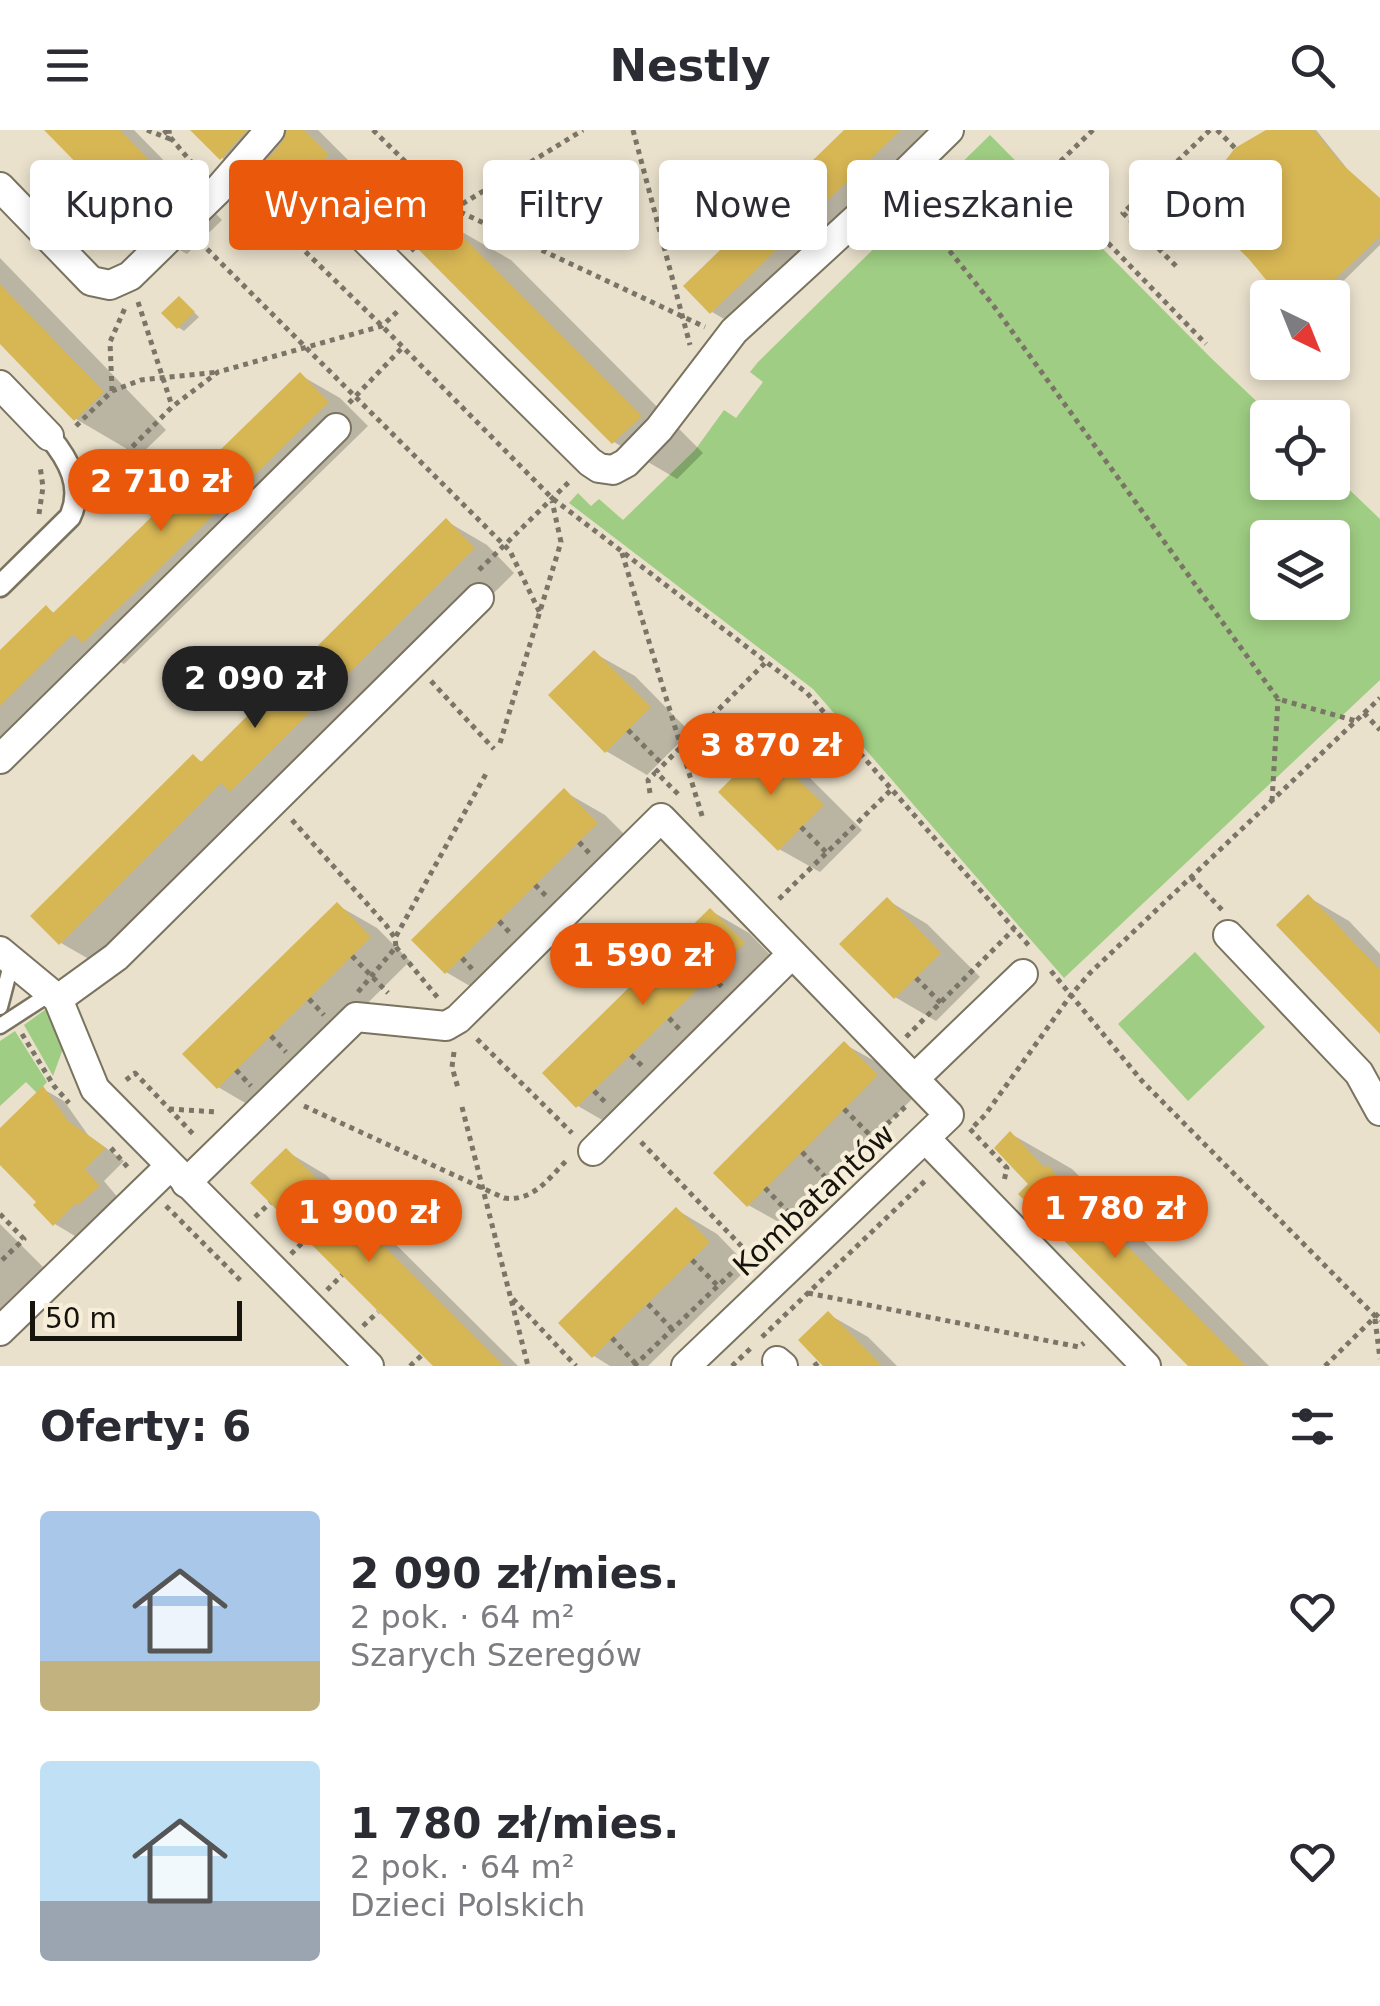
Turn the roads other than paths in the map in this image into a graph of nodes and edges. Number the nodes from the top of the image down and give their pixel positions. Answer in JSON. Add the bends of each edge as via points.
{"nodes":[{"id":1,"x":270,"y":130,"type":"edge"},
{"id":2,"x":950,"y":130,"type":"edge"},
{"id":3,"x":0,"y":187,"type":"edge"},
{"id":4,"x":377,"y":250,"type":"edge"},
{"id":5,"x":0,"y":385,"type":"edge"},
{"id":6,"x":336,"y":428,"type":"dead end"},
{"id":7,"x":52,"y":440,"type":"joint"},
{"id":8,"x":0,"y":586,"type":"edge"},
{"id":9,"x":478,"y":598,"type":"dead end"},
{"id":10,"x":0,"y":759,"type":"edge"},
{"id":11,"x":1228,"y":935,"type":"dead end"},
{"id":12,"x":792,"y":954,"type":"junction"},
{"id":13,"x":6,"y":956,"type":"edge"},
{"id":14,"x":1036,"y":966,"type":"road end"},
{"id":15,"x":54,"y":996,"type":"junction"},
{"id":16,"x":0,"y":1007,"type":"edge"},
{"id":17,"x":0,"y":1026,"type":"edge"},
{"id":18,"x":915,"y":1088,"type":"junction"},
{"id":19,"x":1380,"y":1111,"type":"edge"},
{"id":20,"x":934,"y":1148,"type":"junction"},
{"id":21,"x":582,"y":1150,"type":"road end"},
{"id":22,"x":178,"y":1175,"type":"junction"},
{"id":23,"x":0,"y":1332,"type":"edge"},
{"id":24,"x":369,"y":1366,"type":"edge"},
{"id":25,"x":686,"y":1366,"type":"edge"},
{"id":26,"x":1146,"y":1366,"type":"edge"}],
"edges":[{"from":1,"to":3,"type":"street","via":[[183,225],[130,276],[110,285],[90,281]]},
{"from":2,"to":4,"type":"street","via":[[734,331],[658,429],[613,470],[590,462]]},
{"from":5,"to":7,"type":"street"},
{"from":6,"to":10,"type":"street"},
{"from":7,"to":8,"type":"street","via":[[75,480],[77,502]]},
{"from":9,"to":15,"type":"street","via":[[116,957]]},
{"from":11,"to":19,"type":"street","via":[[1358,1073]]},
{"from":12,"to":18,"type":"street","name":"Kombatantów","via":[[890,1052]]},
{"from":12,"to":21,"type":"street"},
{"from":12,"to":22,"type":"street","name":"Kombatantów","via":[[660,818],[458,1020],[446,1026],[356,1017]]},
{"from":13,"to":15,"type":"street"},
{"from":13,"to":16,"type":"lane"},
{"from":14,"to":18,"type":"street"},
{"from":15,"to":17,"type":"lane"},
{"from":15,"to":22,"type":"street","via":[[95,1089]]},
{"from":18,"to":20,"type":"street","name":"Kombatantów","via":[[949,1115]]},
{"from":20,"to":25,"type":"street","name":"Kombatantów"},
{"from":20,"to":26,"type":"street"},
{"from":22,"to":23,"type":"street"},
{"from":22,"to":24,"type":"street"}]}
